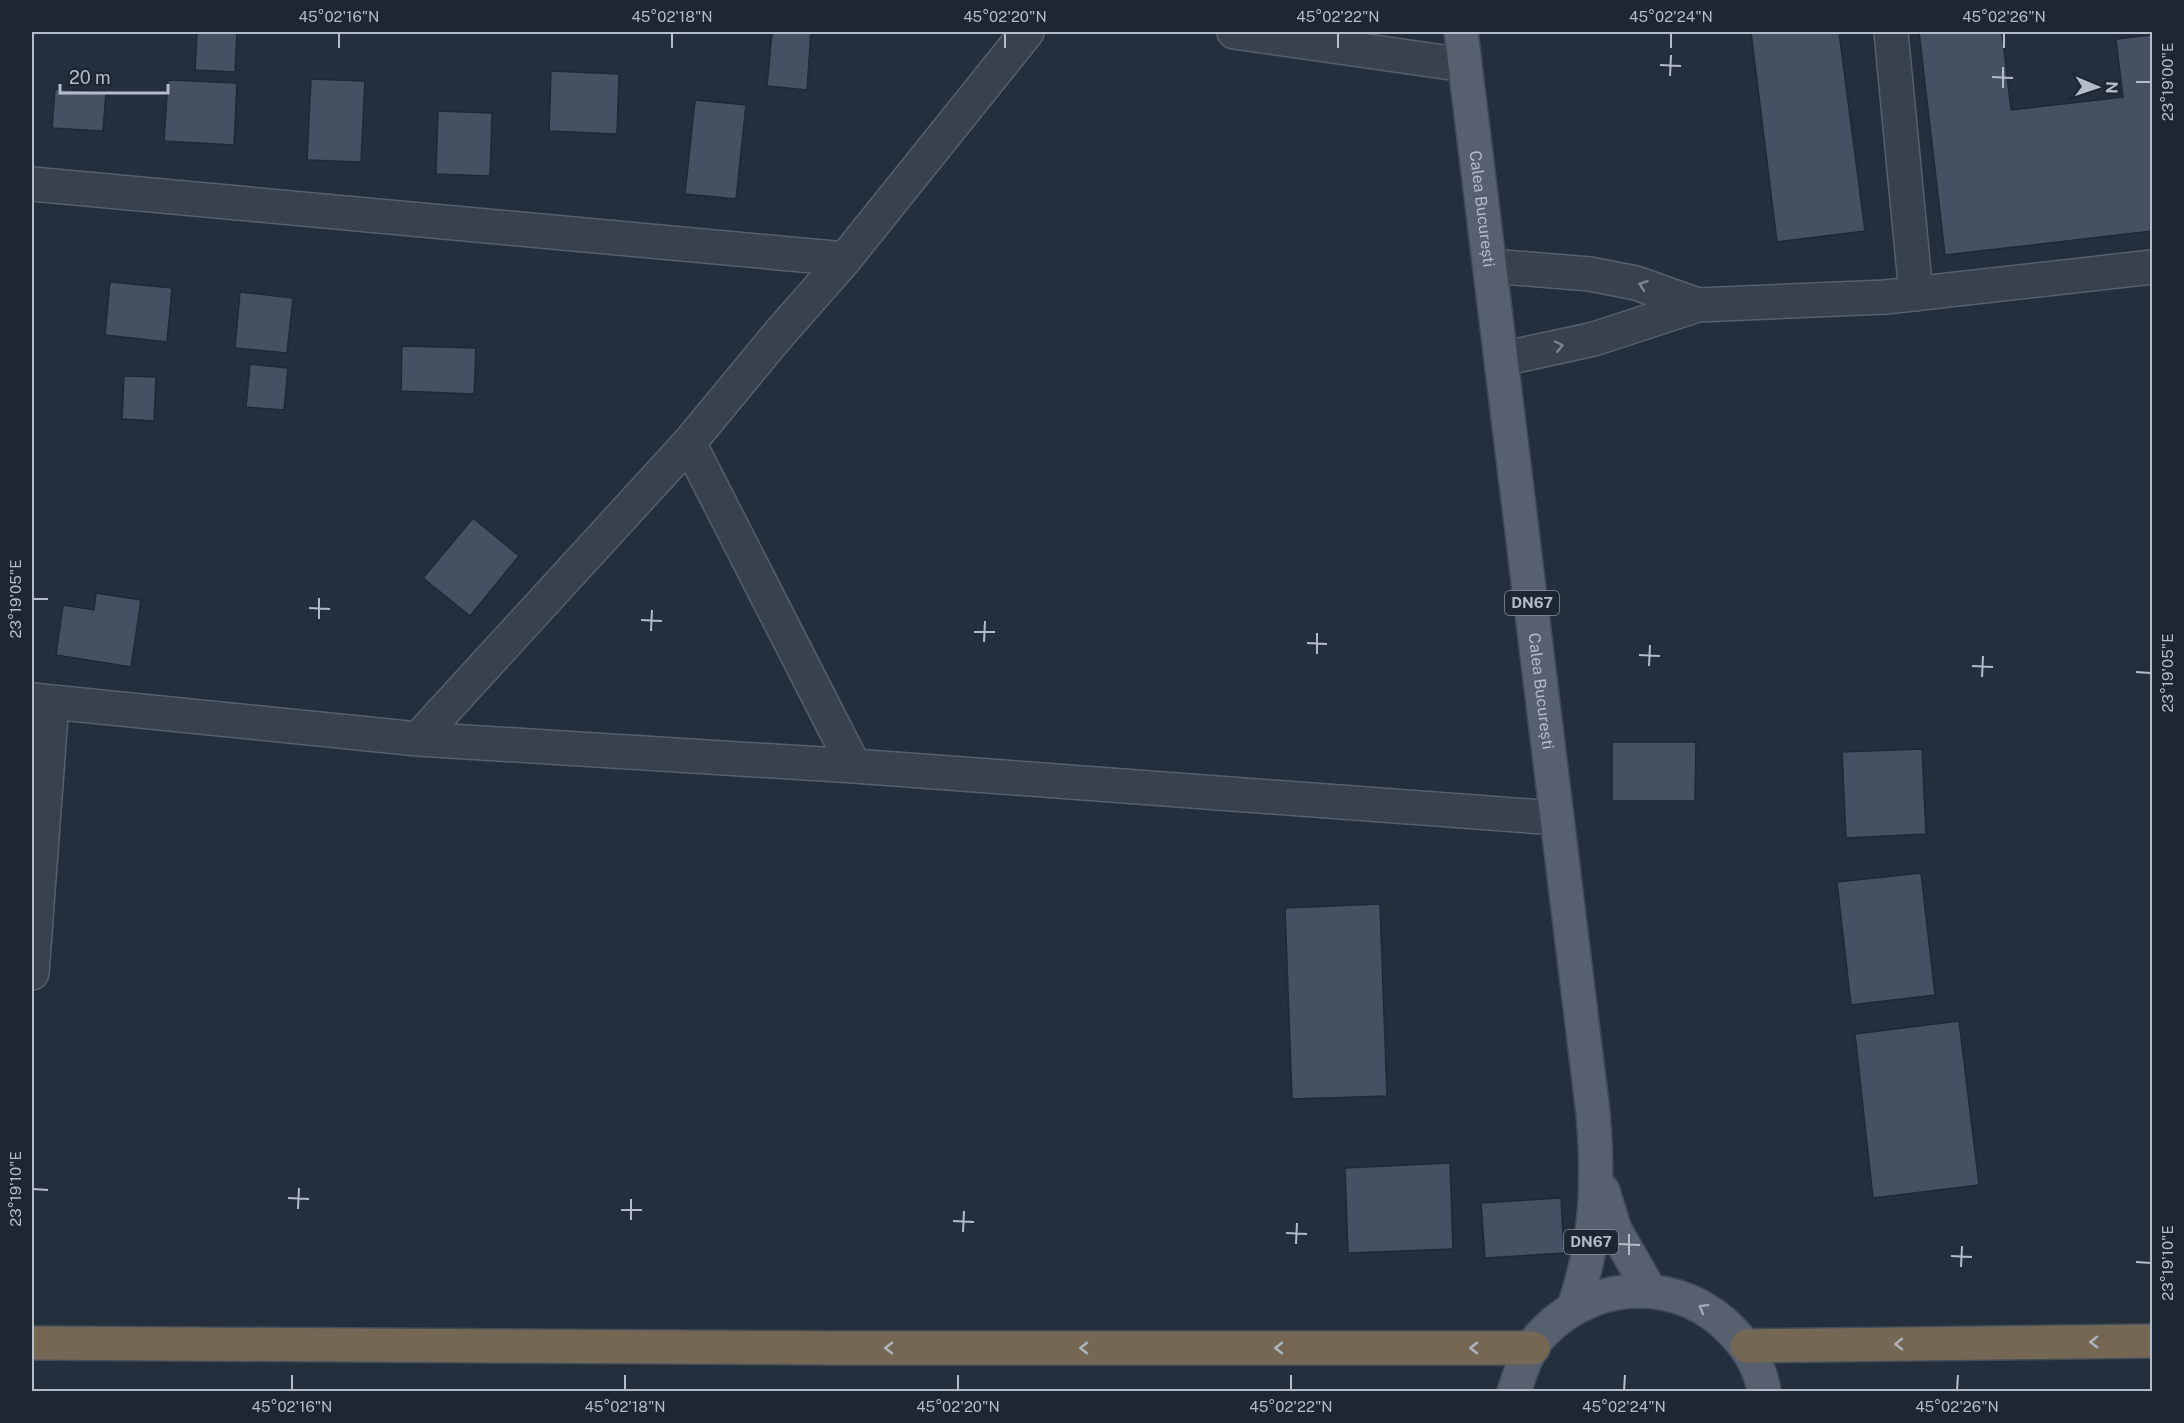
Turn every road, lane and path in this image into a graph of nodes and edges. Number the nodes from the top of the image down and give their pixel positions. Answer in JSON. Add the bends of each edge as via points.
{"nodes":[{"id":1,"x":1027,"y":32,"type":"edge"},
{"id":2,"x":1234,"y":32,"type":"edge"},
{"id":3,"x":1461,"y":32,"type":"edge"},
{"id":4,"x":1891,"y":32,"type":"edge"},
{"id":5,"x":1465,"y":65,"type":"junction"},
{"id":6,"x":32,"y":184,"type":"edge"},
{"id":7,"x":845,"y":259,"type":"junction"},
{"id":8,"x":1491,"y":266,"type":"junction"},
{"id":9,"x":2152,"y":267,"type":"edge"},
{"id":10,"x":1916,"y":294,"type":"junction"},
{"id":11,"x":1698,"y":305,"type":"junction"},
{"id":12,"x":1502,"y":359,"type":"junction"},
{"id":13,"x":689,"y":443,"type":"junction"},
{"id":14,"x":42,"y":701,"type":"edge"},
{"id":15,"x":418,"y":739,"type":"junction"},
{"id":16,"x":854,"y":766,"type":"junction"},
{"id":17,"x":1556,"y":818,"type":"junction"},
{"id":18,"x":32,"y":973,"type":"edge"},
{"id":19,"x":1598,"y":1175,"type":"junction"},
{"id":20,"x":1649,"y":1290,"type":"junction"},
{"id":21,"x":1574,"y":1307,"type":"junction"},
{"id":22,"x":2152,"y":1341,"type":"edge"},
{"id":23,"x":32,"y":1343,"type":"edge"},
{"id":24,"x":1747,"y":1346,"type":"junction"},
{"id":25,"x":1533,"y":1348,"type":"junction"},
{"id":26,"x":1514,"y":1392,"type":"edge"},
{"id":27,"x":1764,"y":1392,"type":"edge"}],
"edges":[{"from":1,"to":7,"type":"street"},
{"from":2,"to":5,"type":"street"},
{"from":3,"to":5,"type":"main road","name":"Calea București","number":"DN67"},
{"from":4,"to":10,"type":"street"},
{"from":5,"to":8,"type":"main road","name":"Calea București","number":"DN67"},
{"from":6,"to":7,"type":"street"},
{"from":7,"to":13,"type":"street"},
{"from":11,"to":8,"type":"street","one_way":true,"via":[[1636,283],[1590,274]]},
{"from":8,"to":12,"type":"main road","name":"Calea București","number":"DN67"},
{"from":9,"to":10,"type":"street"},
{"from":10,"to":11,"type":"street"},
{"from":12,"to":11,"type":"street","one_way":true,"via":[[1594,339]]},
{"from":12,"to":17,"type":"main road","name":"Calea București","number":"DN67"},
{"from":13,"to":15,"type":"street"},
{"from":13,"to":16,"type":"street"},
{"from":14,"to":15,"type":"street"},
{"from":14,"to":18,"type":"street"},
{"from":15,"to":16,"type":"street"},
{"from":16,"to":17,"type":"street"},
{"from":17,"to":19,"type":"main road","name":"Calea București","number":"DN67"},
{"from":19,"to":20,"type":"main road","name":"Calea București","via":[[1615,1230]]},
{"from":19,"to":21,"type":"main road","name":"Calea București","number":"DN67","via":[[1593,1233]]},
{"from":20,"to":21,"type":"main road","via":[[1611,1292]]},
{"from":24,"to":20,"type":"main road","one_way":true,"via":[[1720,1318],[1687,1298]]},
{"from":21,"to":25,"type":"main road","via":[[1544,1331]]},
{"from":22,"to":24,"type":"highway","one_way":true},
{"from":25,"to":23,"type":"highway","one_way":true},
{"from":24,"to":27,"type":"main road"},
{"from":25,"to":26,"type":"main road","via":[[1522,1363]]}]}
